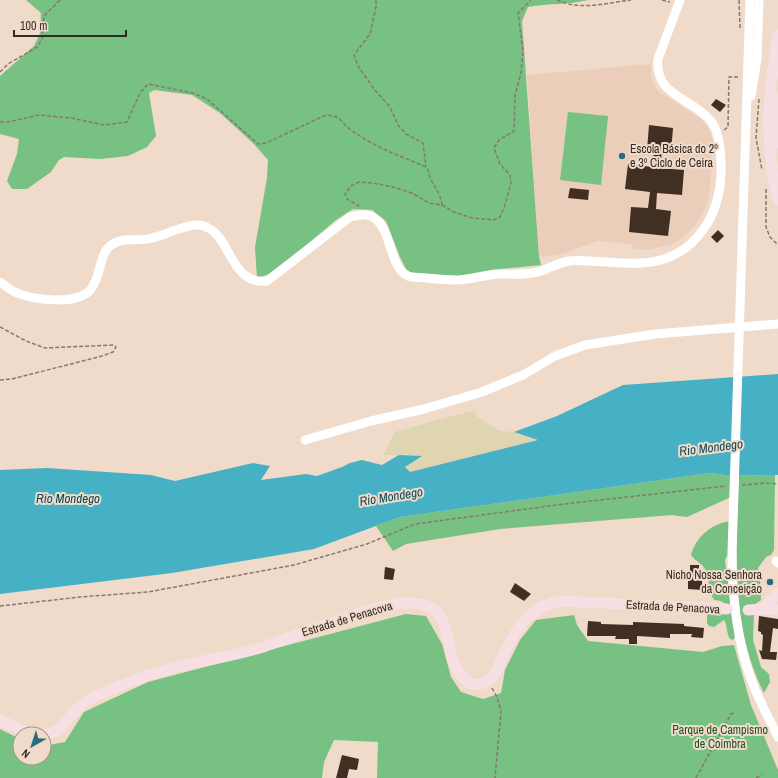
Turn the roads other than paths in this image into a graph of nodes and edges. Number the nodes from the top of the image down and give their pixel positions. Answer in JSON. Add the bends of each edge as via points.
{"nodes":[{"id":1,"x":680,"y":0,"type":"edge"},
{"id":2,"x":750,"y":0,"type":"edge"},
{"id":3,"x":759,"y":0,"type":"edge"},
{"id":4,"x":778,"y":36,"type":"edge"},
{"id":5,"x":778,"y":98,"type":"edge"},
{"id":6,"x":746,"y":115,"type":"junction"},
{"id":7,"x":778,"y":143,"type":"edge"},
{"id":8,"x":778,"y":200,"type":"edge"},
{"id":9,"x":0,"y":282,"type":"edge"},
{"id":10,"x":778,"y":324,"type":"edge"},
{"id":11,"x":305,"y":440,"type":"dead end"},
{"id":12,"x":778,"y":593,"type":"edge"},
{"id":13,"x":727,"y":609,"type":"dead end"},
{"id":14,"x":763,"y":609,"type":"junction"},
{"id":15,"x":748,"y":610,"type":"dead end"},
{"id":16,"x":778,"y":610,"type":"edge"},
{"id":17,"x":0,"y":720,"type":"edge"},
{"id":18,"x":13,"y":726,"type":"edge"},
{"id":19,"x":52,"y":733,"type":"edge"},
{"id":20,"x":778,"y":737,"type":"edge"}],
"edges":[{"from":1,"to":9,"type":"street","via":[[658,59],[659,75],[668,89],[702,112],[716,128],[720,150],[720,182],[712,215],[703,231],[675,255],[661,261],[571,261],[533,273],[487,275],[457,280],[409,276],[397,265],[383,228],[377,220],[365,215],[350,217],[267,281],[249,279],[242,273],[218,236],[203,225],[190,226],[150,239],[113,243],[103,254],[97,278],[90,290],[75,298],[43,300],[15,292]]},
{"from":2,"to":6,"type":"street"},
{"from":3,"to":6,"type":"street","via":[[754,85]]},
{"from":4,"to":8,"type":"main road","via":[[769,110],[772,161]]},
{"from":5,"to":7,"type":"main road"},
{"from":6,"to":20,"type":"street","via":[[732,552],[735,612],[739,640],[754,687]]},
{"from":10,"to":11,"type":"street","via":[[655,334],[585,345],[555,356],[523,375],[482,392],[424,409],[371,420]]},
{"from":12,"to":14,"type":"main road"},
{"from":13,"to":19,"type":"main road","name":"Estrada de Penacova","via":[[561,601],[549,603],[523,620],[510,640],[493,677],[476,685],[468,682],[458,671],[445,623],[435,610],[417,603],[395,603],[261,647],[159,672],[89,700]]},
{"from":14,"to":15,"type":"main road"},
{"from":14,"to":16,"type":"main road"},
{"from":17,"to":18,"type":"main road"}]}
